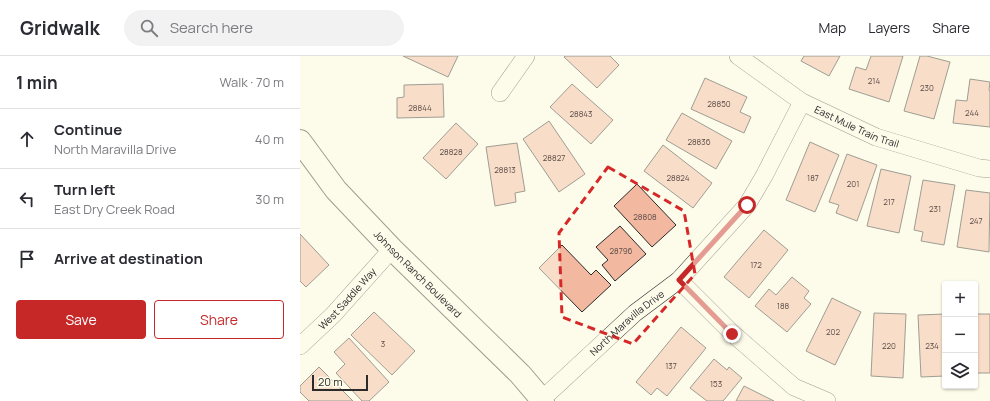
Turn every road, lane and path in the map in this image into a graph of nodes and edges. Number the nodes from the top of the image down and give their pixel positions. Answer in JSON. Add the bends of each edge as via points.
{"nodes":[{"id":1,"x":526,"y":56,"type":"edge"},
{"id":2,"x":738,"y":56,"type":"edge"},
{"id":3,"x":500,"y":93,"type":"dead end"},
{"id":4,"x":802,"y":102,"type":"junction"},
{"id":5,"x":300,"y":141,"type":"edge"},
{"id":6,"x":990,"y":169,"type":"edge"},
{"id":7,"x":392,"y":249,"type":"junction"},
{"id":8,"x":679,"y":280,"type":"junction"},
{"id":9,"x":300,"y":346,"type":"edge"},
{"id":10,"x":541,"y":400,"type":"edge"},
{"id":11,"x":827,"y":401,"type":"edge"}],
"edges":[{"from":1,"to":3,"type":"street"},
{"from":2,"to":4,"type":"street","name":"East Mule Train Trail"},
{"from":4,"to":6,"type":"street","name":"East Mule Train Trail","via":[[876,137],[979,168]]},
{"from":4,"to":8,"type":"street","name":"North Maravilla Drive","via":[[747,205]]},
{"from":5,"to":7,"type":"street","name":"Johnson Ranch Boulevard","via":[[336,190]]},
{"from":7,"to":9,"type":"street","name":"West Saddle Way","via":[[333,315]]},
{"from":7,"to":10,"type":"street","name":"Johnson Ranch Boulevard","via":[[520,374]]},
{"from":8,"to":10,"type":"street","name":"North Maravilla Drive","via":[[635,313]]},
{"from":8,"to":11,"type":"street","via":[[732,334],[794,387]]}]}
